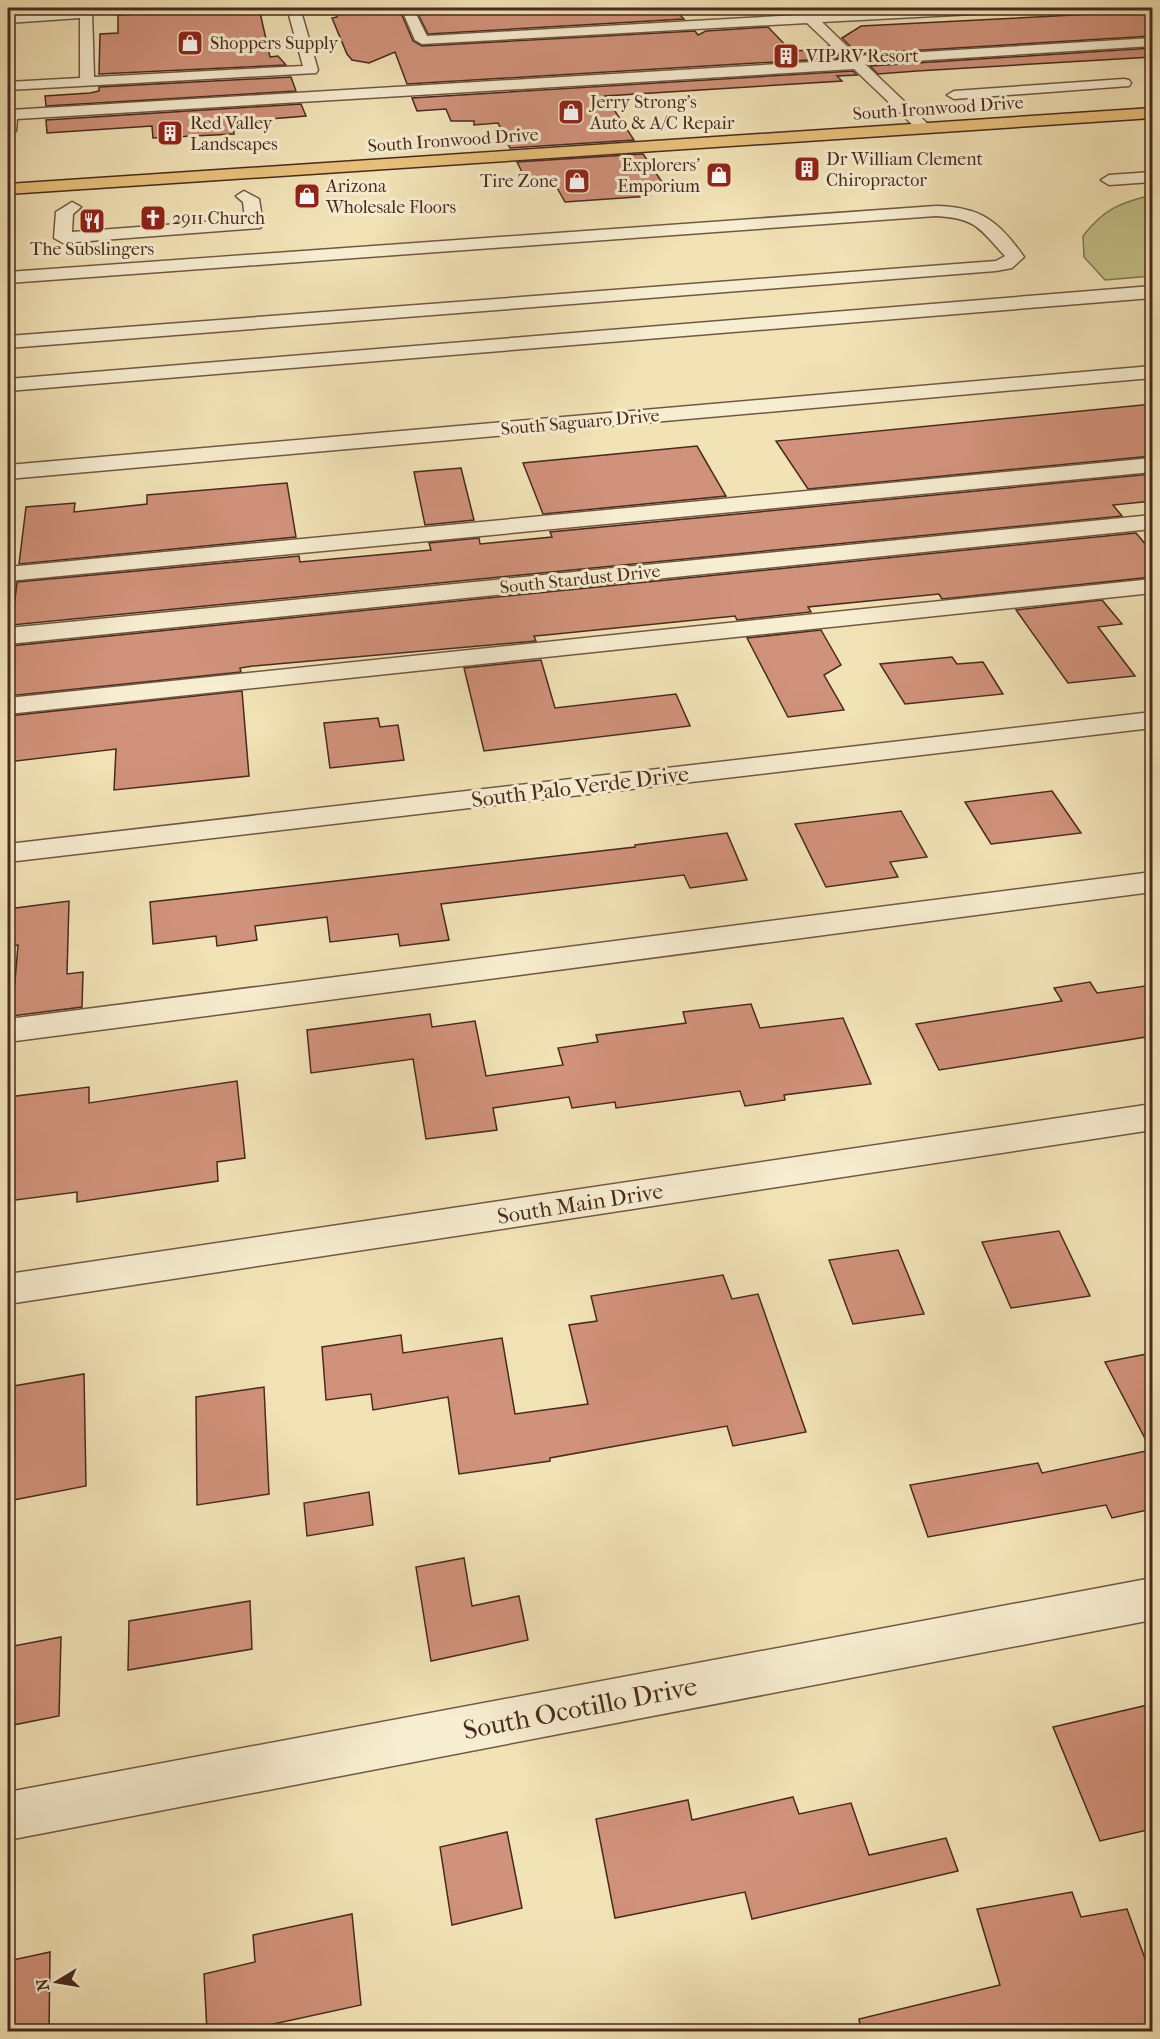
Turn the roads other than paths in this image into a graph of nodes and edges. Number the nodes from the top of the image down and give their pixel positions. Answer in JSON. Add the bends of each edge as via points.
{"nodes":[{"id":1,"x":294,"y":8,"type":"edge"},
{"id":2,"x":407,"y":8,"type":"edge"},
{"id":3,"x":798,"y":8,"type":"edge"},
{"id":4,"x":1011,"y":8,"type":"edge"},
{"id":5,"x":8,"y":19,"type":"edge"},
{"id":6,"x":810,"y":19,"type":"junction"},
{"id":7,"x":1152,"y":42,"type":"edge"},
{"id":8,"x":855,"y":62,"type":"junction"},
{"id":9,"x":87,"y":82,"type":"junction"},
{"id":10,"x":1124,"y":83,"type":"dead end"},
{"id":11,"x":941,"y":85,"type":"dead end"},
{"id":12,"x":8,"y":86,"type":"edge"},
{"id":13,"x":954,"y":95,"type":"junction"},
{"id":14,"x":1152,"y":113,"type":"edge"},
{"id":15,"x":984,"y":124,"type":"junction"},
{"id":16,"x":924,"y":128,"type":"junction"},
{"id":17,"x":8,"y":131,"type":"edge"},
{"id":18,"x":1152,"y":177,"type":"edge"},
{"id":19,"x":1109,"y":180,"type":"dead end"},
{"id":20,"x":8,"y":189,"type":"edge"},
{"id":21,"x":244,"y":196,"type":"dead end"},
{"id":22,"x":72,"y":207,"type":"dead end"},
{"id":23,"x":8,"y":278,"type":"edge"},
{"id":24,"x":1152,"y":292,"type":"edge"},
{"id":25,"x":8,"y":342,"type":"edge"},
{"id":26,"x":1152,"y":372,"type":"edge"},
{"id":27,"x":8,"y":385,"type":"edge"},
{"id":28,"x":1152,"y":465,"type":"edge"},
{"id":29,"x":8,"y":472,"type":"edge"},
{"id":30,"x":1152,"y":522,"type":"edge"},
{"id":31,"x":8,"y":574,"type":"edge"},
{"id":32,"x":1152,"y":586,"type":"edge"},
{"id":33,"x":8,"y":636,"type":"edge"},
{"id":34,"x":8,"y":706,"type":"edge"},
{"id":35,"x":1152,"y":720,"type":"edge"},
{"id":36,"x":8,"y":853,"type":"edge"},
{"id":37,"x":1152,"y":882,"type":"edge"},
{"id":38,"x":8,"y":1031,"type":"edge"},
{"id":39,"x":1152,"y":1117,"type":"edge"},
{"id":40,"x":8,"y":1289,"type":"edge"},
{"id":41,"x":1152,"y":1599,"type":"edge"},
{"id":42,"x":8,"y":1816,"type":"edge"}],
"edges":[{"from":1,"to":9,"type":"street","via":[[311,70]]},
{"from":2,"to":6,"type":"street","via":[[422,40]]},
{"from":3,"to":6,"type":"street"},
{"from":4,"to":6,"type":"street"},
{"from":5,"to":9,"type":"street","via":[[87,15]]},
{"from":6,"to":8,"type":"street"},
{"from":7,"to":8,"type":"street"},
{"from":8,"to":16,"type":"street"},
{"from":8,"to":17,"type":"street","via":[[10,115]]},
{"from":9,"to":12,"type":"street"},
{"from":10,"to":13,"type":"street"},
{"from":11,"to":13,"type":"street"},
{"from":13,"to":15,"type":"street"},
{"from":14,"to":15,"type":"main road","name":"South Ironwood Drive"},
{"from":15,"to":16,"type":"main road","name":"South Ironwood Drive"},
{"from":16,"to":20,"type":"main road","name":"South Ironwood Drive"},
{"from":18,"to":19,"type":"street"},
{"from":21,"to":22,"type":"street","via":[[251,199],[254,224],[63,238],[65,212]]},
{"from":23,"to":25,"type":"street","via":[[936,211],[963,212],[981,220],[1015,257],[996,266]]},
{"from":24,"to":27,"type":"street"},
{"from":26,"to":29,"type":"street","name":"South Saguaro Drive"},
{"from":28,"to":31,"type":"street"},
{"from":30,"to":33,"type":"street","name":"South Stardust Drive"},
{"from":32,"to":34,"type":"street"},
{"from":35,"to":36,"type":"street","name":"South Palo Verde Drive"},
{"from":37,"to":38,"type":"street"},
{"from":39,"to":40,"type":"street","name":"South Main Drive"},
{"from":41,"to":42,"type":"street","name":"South Ocotillo Drive"}]}
